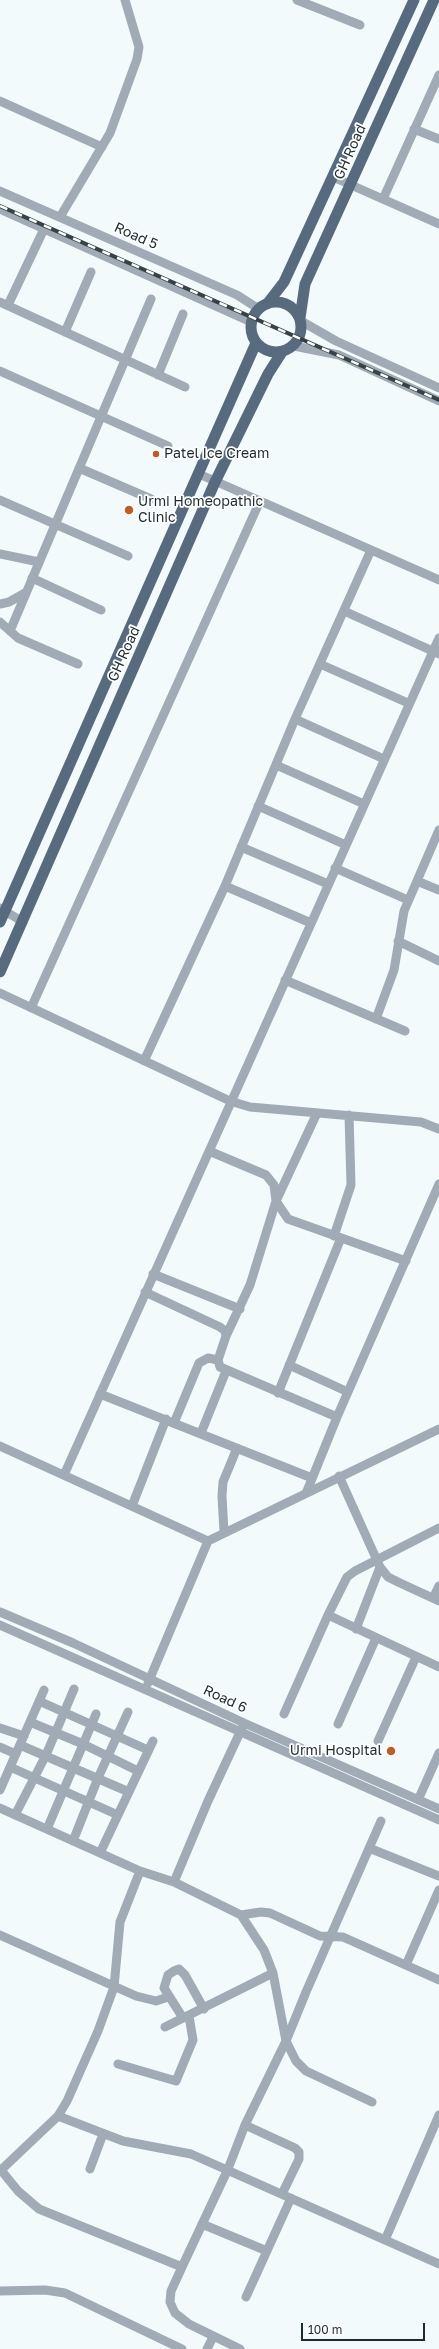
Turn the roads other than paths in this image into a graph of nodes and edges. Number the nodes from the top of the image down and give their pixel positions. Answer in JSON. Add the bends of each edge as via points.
{"nodes":[{"id":1,"x":126,"y":0,"type":"edge"},
{"id":2,"x":297,"y":0,"type":"edge"},
{"id":3,"x":414,"y":0,"type":"edge"},
{"id":4,"x":434,"y":0,"type":"edge"},
{"id":5,"x":319,"y":4,"type":"edge"},
{"id":6,"x":360,"y":25,"type":"dead end"},
{"id":7,"x":439,"y":75,"type":"edge"},
{"id":8,"x":0,"y":101,"type":"edge"},
{"id":9,"x":414,"y":129,"type":"junction"},
{"id":10,"x":439,"y":139,"type":"edge"},
{"id":11,"x":102,"y":147,"type":"junction"},
{"id":12,"x":333,"y":176,"type":"junction"},
{"id":13,"x":352,"y":185,"type":"junction"},
{"id":14,"x":0,"y":191,"type":"edge"},
{"id":15,"x":383,"y":199,"type":"junction"},
{"id":16,"x":0,"y":209,"type":"edge"},
{"id":17,"x":60,"y":217,"type":"junction"},
{"id":18,"x":439,"y":224,"type":"edge"},
{"id":19,"x":44,"y":229,"type":"junction"},
{"id":20,"x":91,"y":272,"type":"dead end"},
{"id":21,"x":151,"y":300,"type":"dead end"},
{"id":22,"x":4,"y":304,"type":"edge"},
{"id":23,"x":263,"y":306,"type":"junction"},
{"id":24,"x":183,"y":314,"type":"dead end"},
{"id":25,"x":301,"y":320,"type":"junction"},
{"id":26,"x":252,"y":322,"type":"junction"},
{"id":27,"x":65,"y":332,"type":"junction"},
{"id":28,"x":256,"y":343,"type":"junction"},
{"id":29,"x":294,"y":346,"type":"junction"},
{"id":30,"x":282,"y":352,"type":"junction"},
{"id":31,"x":126,"y":360,"type":"junction"},
{"id":32,"x":0,"y":371,"type":"edge"},
{"id":33,"x":158,"y":375,"type":"junction"},
{"id":34,"x":185,"y":387,"type":"dead end"},
{"id":35,"x":439,"y":388,"type":"edge"},
{"id":36,"x":439,"y":401,"type":"edge"},
{"id":37,"x":102,"y":415,"type":"junction"},
{"id":38,"x":168,"y":446,"type":"dead end"},
{"id":39,"x":79,"y":468,"type":"junction"},
{"id":40,"x":199,"y":474,"type":"junction"},
{"id":41,"x":215,"y":482,"type":"junction"},
{"id":42,"x":0,"y":500,"type":"edge"},
{"id":43,"x":151,"y":500,"type":"dead end"},
{"id":44,"x":260,"y":501,"type":"junction"},
{"id":45,"x":55,"y":525,"type":"junction"},
{"id":46,"x":371,"y":550,"type":"junction"},
{"id":47,"x":0,"y":554,"type":"edge"},
{"id":48,"x":128,"y":556,"type":"dead end"},
{"id":49,"x":39,"y":562,"type":"junction"},
{"id":50,"x":32,"y":578,"type":"junction"},
{"id":51,"x":439,"y":580,"type":"edge"},
{"id":52,"x":25,"y":593,"type":"junction"},
{"id":53,"x":0,"y":604,"type":"edge"},
{"id":54,"x":101,"y":610,"type":"dead end"},
{"id":55,"x":344,"y":611,"type":"junction"},
{"id":56,"x":0,"y":622,"type":"edge"},
{"id":57,"x":10,"y":631,"type":"junction"},
{"id":58,"x":439,"y":638,"type":"edge"},
{"id":59,"x":436,"y":653,"type":"edge"},
{"id":60,"x":78,"y":664,"type":"dead end"},
{"id":61,"x":320,"y":664,"type":"junction"},
{"id":62,"x":408,"y":703,"type":"junction"},
{"id":63,"x":295,"y":719,"type":"junction"},
{"id":64,"x":384,"y":759,"type":"junction"},
{"id":65,"x":276,"y":765,"type":"junction"},
{"id":66,"x":364,"y":804,"type":"junction"},
{"id":67,"x":258,"y":806,"type":"junction"},
{"id":68,"x":439,"y":830,"type":"edge"},
{"id":69,"x":346,"y":845,"type":"junction"},
{"id":70,"x":241,"y":847,"type":"junction"},
{"id":71,"x":335,"y":868,"type":"junction"},
{"id":72,"x":417,"y":881,"type":"junction"},
{"id":73,"x":328,"y":884,"type":"junction"},
{"id":74,"x":225,"y":886,"type":"junction"},
{"id":75,"x":439,"y":890,"type":"edge"},
{"id":76,"x":408,"y":900,"type":"junction"},
{"id":77,"x":3,"y":909,"type":"edge"},
{"id":78,"x":0,"y":922,"type":"edge"},
{"id":79,"x":23,"y":922,"type":"junction"},
{"id":80,"x":311,"y":923,"type":"junction"},
{"id":81,"x":398,"y":941,"type":"junction"},
{"id":82,"x":439,"y":961,"type":"edge"},
{"id":83,"x":0,"y":972,"type":"edge"},
{"id":84,"x":285,"y":980,"type":"junction"},
{"id":85,"x":0,"y":993,"type":"edge"},
{"id":86,"x":31,"y":1008,"type":"junction"},
{"id":87,"x":376,"y":1019,"type":"junction"},
{"id":88,"x":405,"y":1031,"type":"dead end"},
{"id":89,"x":144,"y":1061,"type":"junction"},
{"id":90,"x":230,"y":1101,"type":"junction"},
{"id":91,"x":317,"y":1113,"type":"junction"},
{"id":92,"x":349,"y":1115,"type":"junction"},
{"id":93,"x":439,"y":1128,"type":"edge"},
{"id":94,"x":209,"y":1151,"type":"junction"},
{"id":95,"x":439,"y":1184,"type":"edge"},
{"id":96,"x":276,"y":1201,"type":"junction"},
{"id":97,"x":337,"y":1237,"type":"junction"},
{"id":98,"x":406,"y":1261,"type":"junction"},
{"id":99,"x":153,"y":1274,"type":"junction"},
{"id":100,"x":145,"y":1292,"type":"junction"},
{"id":101,"x":240,"y":1309,"type":"junction"},
{"id":102,"x":226,"y":1336,"type":"junction"},
{"id":103,"x":218,"y":1360,"type":"junction"},
{"id":104,"x":289,"y":1365,"type":"junction"},
{"id":105,"x":226,"y":1371,"type":"junction"},
{"id":106,"x":348,"y":1392,"type":"junction"},
{"id":107,"x":278,"y":1393,"type":"junction"},
{"id":108,"x":100,"y":1394,"type":"junction"},
{"id":109,"x":337,"y":1417,"type":"junction"},
{"id":110,"x":170,"y":1421,"type":"junction"},
{"id":111,"x":439,"y":1429,"type":"edge"},
{"id":112,"x":201,"y":1433,"type":"junction"},
{"id":113,"x":0,"y":1446,"type":"edge"},
{"id":114,"x":237,"y":1448,"type":"junction"},
{"id":115,"x":64,"y":1475,"type":"junction"},
{"id":116,"x":339,"y":1476,"type":"junction"},
{"id":117,"x":312,"y":1478,"type":"junction"},
{"id":118,"x":307,"y":1491,"type":"junction"},
{"id":119,"x":132,"y":1506,"type":"junction"},
{"id":120,"x":439,"y":1528,"type":"edge"},
{"id":121,"x":224,"y":1532,"type":"junction"},
{"id":122,"x":208,"y":1541,"type":"junction"},
{"id":123,"x":379,"y":1564,"type":"junction"},
{"id":124,"x":439,"y":1586,"type":"edge"},
{"id":125,"x":436,"y":1599,"type":"edge"},
{"id":126,"x":0,"y":1612,"type":"edge"},
{"id":127,"x":328,"y":1615,"type":"junction"},
{"id":128,"x":0,"y":1625,"type":"edge"},
{"id":129,"x":356,"y":1629,"type":"junction"},
{"id":130,"x":376,"y":1638,"type":"junction"},
{"id":131,"x":416,"y":1657,"type":"junction"},
{"id":132,"x":439,"y":1667,"type":"edge"},
{"id":133,"x":150,"y":1679,"type":"junction"},
{"id":134,"x":74,"y":1689,"type":"dead end"},
{"id":135,"x":44,"y":1690,"type":"dead end"},
{"id":136,"x":145,"y":1690,"type":"junction"},
{"id":137,"x":39,"y":1701,"type":"junction"},
{"id":138,"x":64,"y":1712,"type":"junction"},
{"id":139,"x":128,"y":1712,"type":"dead end"},
{"id":140,"x":96,"y":1714,"type":"dead end"},
{"id":141,"x":284,"y":1714,"type":"dead end"},
{"id":142,"x":30,"y":1722,"type":"junction"},
{"id":143,"x":244,"y":1723,"type":"junction"},
{"id":144,"x":92,"y":1724,"type":"junction"},
{"id":145,"x":338,"y":1724,"type":"dead end"},
{"id":146,"x":0,"y":1728,"type":"edge"},
{"id":147,"x":54,"y":1732,"type":"junction"},
{"id":148,"x":240,"y":1732,"type":"junction"},
{"id":149,"x":117,"y":1736,"type":"junction"},
{"id":150,"x":22,"y":1741,"type":"junction"},
{"id":151,"x":153,"y":1741,"type":"dead end"},
{"id":152,"x":378,"y":1741,"type":"dead end"},
{"id":153,"x":83,"y":1744,"type":"junction"},
{"id":154,"x":0,"y":1747,"type":"edge"},
{"id":155,"x":148,"y":1750,"type":"junction"},
{"id":156,"x":439,"y":1753,"type":"edge"},
{"id":157,"x":16,"y":1754,"type":"junction"},
{"id":158,"x":46,"y":1755,"type":"junction"},
{"id":159,"x":108,"y":1756,"type":"junction"},
{"id":160,"x":74,"y":1767,"type":"junction"},
{"id":161,"x":6,"y":1769,"type":"edge"},
{"id":162,"x":138,"y":1771,"type":"junction"},
{"id":163,"x":34,"y":1777,"type":"junction"},
{"id":164,"x":98,"y":1778,"type":"junction"},
{"id":165,"x":0,"y":1790,"type":"edge"},
{"id":166,"x":63,"y":1791,"type":"junction"},
{"id":167,"x":129,"y":1792,"type":"junction"},
{"id":168,"x":418,"y":1800,"type":"junction"},
{"id":169,"x":88,"y":1802,"type":"junction"},
{"id":170,"x":0,"y":1808,"type":"edge"},
{"id":171,"x":439,"y":1809,"type":"edge"},
{"id":172,"x":15,"y":1815,"type":"junction"},
{"id":173,"x":118,"y":1815,"type":"junction"},
{"id":174,"x":439,"y":1820,"type":"edge"},
{"id":175,"x":381,"y":1821,"type":"dead end"},
{"id":176,"x":47,"y":1829,"type":"junction"},
{"id":177,"x":73,"y":1841,"type":"junction"},
{"id":178,"x":369,"y":1848,"type":"junction"},
{"id":179,"x":100,"y":1853,"type":"junction"},
{"id":180,"x":140,"y":1871,"type":"junction"},
{"id":181,"x":439,"y":1876,"type":"edge"},
{"id":182,"x":174,"y":1882,"type":"junction"},
{"id":183,"x":439,"y":1890,"type":"edge"},
{"id":184,"x":241,"y":1915,"type":"junction"},
{"id":185,"x":0,"y":1935,"type":"edge"},
{"id":186,"x":330,"y":1937,"type":"junction"},
{"id":187,"x":406,"y":1965,"type":"junction"},
{"id":188,"x":273,"y":1973,"type":"junction"},
{"id":189,"x":439,"y":1980,"type":"edge"},
{"id":190,"x":114,"y":1987,"type":"junction"},
{"id":191,"x":168,"y":1997,"type":"junction"},
{"id":192,"x":204,"y":2009,"type":"junction"},
{"id":193,"x":186,"y":2017,"type":"junction"},
{"id":194,"x":165,"y":2027,"type":"dead end"},
{"id":195,"x":286,"y":2041,"type":"junction"},
{"id":196,"x":118,"y":2064,"type":"dead end"},
{"id":197,"x":372,"y":2102,"type":"dead end"},
{"id":198,"x":439,"y":2115,"type":"edge"},
{"id":199,"x":58,"y":2116,"type":"junction"},
{"id":200,"x":245,"y":2125,"type":"junction"},
{"id":201,"x":103,"y":2134,"type":"junction"},
{"id":202,"x":90,"y":2169,"type":"dead end"},
{"id":203,"x":228,"y":2169,"type":"junction"},
{"id":204,"x":0,"y":2170,"type":"edge"},
{"id":205,"x":286,"y":2196,"type":"junction"},
{"id":206,"x":202,"y":2224,"type":"junction"},
{"id":207,"x":385,"y":2240,"type":"junction"},
{"id":208,"x":267,"y":2250,"type":"junction"},
{"id":209,"x":439,"y":2264,"type":"edge"},
{"id":210,"x":182,"y":2267,"type":"junction"},
{"id":211,"x":0,"y":2291,"type":"edge"},
{"id":212,"x":246,"y":2297,"type":"dead end"},
{"id":213,"x":213,"y":2337,"type":"junction"},
{"id":214,"x":182,"y":2349,"type":"edge"},
{"id":215,"x":207,"y":2349,"type":"edge"},
{"id":216,"x":240,"y":2349,"type":"edge"}],
"edges":[{"from":1,"to":11,"type":"street","via":[[139,47],[137,59]]},
{"from":2,"to":5,"type":"street"},
{"from":3,"to":12,"type":"main road","name":"GH Road"},
{"from":4,"to":13,"type":"main road","name":"GH Road"},
{"from":5,"to":6,"type":"street"},
{"from":7,"to":9,"type":"street"},
{"from":8,"to":11,"type":"street"},
{"from":9,"to":10,"type":"street"},
{"from":9,"to":15,"type":"street"},
{"from":11,"to":17,"type":"street"},
{"from":12,"to":13,"type":"street"},
{"from":12,"to":23,"type":"main road","name":"GH Road","via":[[284,282]]},
{"from":13,"to":15,"type":"street"},
{"from":13,"to":25,"type":"main road","name":"GH Road","via":[[306,284]]},
{"from":14,"to":17,"type":"street","name":"Road 5"},
{"from":15,"to":18,"type":"street"},
{"from":16,"to":19,"type":"street"},
{"from":17,"to":23,"type":"street","name":"Road 5"},
{"from":19,"to":22,"type":"street"},
{"from":19,"to":26,"type":"street"},
{"from":20,"to":27,"type":"street"},
{"from":21,"to":31,"type":"street"},
{"from":22,"to":27,"type":"street"},
{"from":23,"to":25,"type":"main road","via":[[275,302],[290,306]]},
{"from":23,"to":26,"type":"main road"},
{"from":24,"to":33,"type":"street"},
{"from":25,"to":29,"type":"main road","via":[[301,335]]},
{"from":25,"to":35,"type":"street","via":[[336,341]]},
{"from":26,"to":28,"type":"main road","via":[[251,329]]},
{"from":27,"to":31,"type":"street"},
{"from":28,"to":30,"type":"main road","via":[[268,351]]},
{"from":28,"to":40,"type":"main road","name":"GH Road"},
{"from":29,"to":30,"type":"main road"},
{"from":29,"to":36,"type":"street","via":[[339,355]]},
{"from":30,"to":41,"type":"main road","name":"GH Road","via":[[268,374]]},
{"from":31,"to":33,"type":"street"},
{"from":31,"to":37,"type":"street"},
{"from":32,"to":37,"type":"street"},
{"from":33,"to":34,"type":"street"},
{"from":37,"to":38,"type":"street"},
{"from":37,"to":39,"type":"street"},
{"from":39,"to":43,"type":"street"},
{"from":39,"to":45,"type":"street"},
{"from":40,"to":41,"type":"street"},
{"from":40,"to":77,"type":"main road","name":"GH Road"},
{"from":41,"to":44,"type":"street"},
{"from":41,"to":79,"type":"main road","name":"GH Road"},
{"from":42,"to":45,"type":"street"},
{"from":44,"to":46,"type":"street"},
{"from":44,"to":86,"type":"street"},
{"from":45,"to":48,"type":"street"},
{"from":45,"to":49,"type":"street"},
{"from":46,"to":51,"type":"street"},
{"from":46,"to":55,"type":"street"},
{"from":47,"to":49,"type":"street"},
{"from":49,"to":50,"type":"street"},
{"from":50,"to":52,"type":"street"},
{"from":50,"to":54,"type":"street"},
{"from":52,"to":53,"type":"street"},
{"from":52,"to":57,"type":"street"},
{"from":55,"to":59,"type":"street"},
{"from":55,"to":61,"type":"street"},
{"from":56,"to":57,"type":"street"},
{"from":57,"to":60,"type":"street","via":[[18,638]]},
{"from":58,"to":59,"type":"street"},
{"from":59,"to":62,"type":"street"},
{"from":61,"to":62,"type":"street"},
{"from":61,"to":63,"type":"street"},
{"from":62,"to":64,"type":"street"},
{"from":63,"to":64,"type":"street"},
{"from":63,"to":65,"type":"street"},
{"from":64,"to":66,"type":"street"},
{"from":65,"to":66,"type":"street"},
{"from":65,"to":67,"type":"street"},
{"from":66,"to":69,"type":"street"},
{"from":67,"to":69,"type":"street"},
{"from":67,"to":70,"type":"street"},
{"from":68,"to":72,"type":"street"},
{"from":69,"to":71,"type":"street"},
{"from":70,"to":73,"type":"street"},
{"from":70,"to":74,"type":"street"},
{"from":71,"to":73,"type":"street"},
{"from":71,"to":76,"type":"street"},
{"from":72,"to":75,"type":"street"},
{"from":72,"to":76,"type":"street"},
{"from":73,"to":80,"type":"street"},
{"from":74,"to":80,"type":"street"},
{"from":74,"to":89,"type":"street"},
{"from":76,"to":81,"type":"street"},
{"from":77,"to":78,"type":"main road","name":"GH Road"},
{"from":77,"to":79,"type":"street"},
{"from":79,"to":83,"type":"main road","name":"GH Road"},
{"from":80,"to":84,"type":"street"},
{"from":81,"to":82,"type":"street"},
{"from":81,"to":87,"type":"street","via":[[394,970]]},
{"from":84,"to":87,"type":"street"},
{"from":84,"to":90,"type":"street"},
{"from":85,"to":86,"type":"street"},
{"from":86,"to":89,"type":"street"},
{"from":87,"to":88,"type":"street"},
{"from":89,"to":90,"type":"street"},
{"from":90,"to":91,"type":"street","via":[[250,1107]]},
{"from":90,"to":94,"type":"street"},
{"from":91,"to":92,"type":"street"},
{"from":91,"to":96,"type":"street"},
{"from":92,"to":93,"type":"street","via":[[421,1122]]},
{"from":92,"to":97,"type":"street","via":[[351,1185]]},
{"from":94,"to":96,"type":"street","via":[[266,1175],[274,1185]]},
{"from":94,"to":99,"type":"street"},
{"from":95,"to":98,"type":"street"},
{"from":96,"to":97,"type":"street","via":[[288,1219]]},
{"from":96,"to":101,"type":"street"},
{"from":97,"to":98,"type":"street"},
{"from":97,"to":104,"type":"street"},
{"from":98,"to":106,"type":"street"},
{"from":99,"to":100,"type":"street"},
{"from":99,"to":101,"type":"street"},
{"from":100,"to":102,"type":"street","via":[[220,1327]]},
{"from":100,"to":108,"type":"street"},
{"from":101,"to":102,"type":"street"},
{"from":102,"to":103,"type":"street"},
{"from":103,"to":105,"type":"street","via":[[220,1367]]},
{"from":103,"to":110,"type":"street","via":[[208,1358],[199,1362]]},
{"from":104,"to":106,"type":"street"},
{"from":104,"to":107,"type":"street"},
{"from":105,"to":107,"type":"street"},
{"from":105,"to":112,"type":"street"},
{"from":106,"to":109,"type":"street"},
{"from":107,"to":109,"type":"street"},
{"from":108,"to":110,"type":"street"},
{"from":108,"to":115,"type":"street"},
{"from":109,"to":117,"type":"street"},
{"from":110,"to":112,"type":"street"},
{"from":110,"to":119,"type":"street"},
{"from":111,"to":116,"type":"street"},
{"from":112,"to":114,"type":"street"},
{"from":113,"to":115,"type":"street"},
{"from":114,"to":117,"type":"street"},
{"from":114,"to":121,"type":"street","via":[[223,1482]]},
{"from":115,"to":119,"type":"street"},
{"from":116,"to":118,"type":"street"},
{"from":116,"to":123,"type":"street"},
{"from":117,"to":118,"type":"street"},
{"from":118,"to":121,"type":"street"},
{"from":119,"to":122,"type":"street"},
{"from":120,"to":123,"type":"street"},
{"from":121,"to":122,"type":"street"},
{"from":122,"to":133,"type":"street"},
{"from":123,"to":125,"type":"street","via":[[394,1580]]},
{"from":123,"to":127,"type":"street","via":[[355,1570],[348,1577]]},
{"from":123,"to":129,"type":"street"},
{"from":124,"to":125,"type":"street"},
{"from":126,"to":133,"type":"street","name":"Road 6"},
{"from":127,"to":129,"type":"street"},
{"from":127,"to":141,"type":"street"},
{"from":128,"to":136,"type":"street","name":"Road 6"},
{"from":129,"to":130,"type":"street"},
{"from":130,"to":131,"type":"street"},
{"from":130,"to":145,"type":"street"},
{"from":131,"to":132,"type":"street"},
{"from":131,"to":152,"type":"street"},
{"from":133,"to":136,"type":"street"},
{"from":133,"to":143,"type":"street","name":"Road 6"},
{"from":134,"to":138,"type":"street"},
{"from":135,"to":137,"type":"street"},
{"from":136,"to":148,"type":"street","name":"Road 6"},
{"from":137,"to":138,"type":"street"},
{"from":137,"to":142,"type":"street"},
{"from":138,"to":144,"type":"street"},
{"from":138,"to":147,"type":"street"},
{"from":139,"to":149,"type":"street"},
{"from":140,"to":144,"type":"street"},
{"from":142,"to":147,"type":"street"},
{"from":142,"to":150,"type":"street"},
{"from":143,"to":148,"type":"street"},
{"from":143,"to":168,"type":"street","name":"Road 6"},
{"from":144,"to":149,"type":"street"},
{"from":144,"to":153,"type":"street"},
{"from":146,"to":150,"type":"street"},
{"from":147,"to":153,"type":"street"},
{"from":147,"to":158,"type":"street"},
{"from":148,"to":174,"type":"street","name":"Road 6"},
{"from":148,"to":182,"type":"street"},
{"from":149,"to":155,"type":"street"},
{"from":149,"to":159,"type":"street"},
{"from":150,"to":157,"type":"street"},
{"from":150,"to":158,"type":"street"},
{"from":151,"to":155,"type":"street"},
{"from":153,"to":159,"type":"street"},
{"from":153,"to":160,"type":"street"},
{"from":154,"to":157,"type":"street"},
{"from":155,"to":162,"type":"street"},
{"from":156,"to":168,"type":"street"},
{"from":157,"to":161,"type":"street"},
{"from":158,"to":160,"type":"street"},
{"from":158,"to":163,"type":"street"},
{"from":159,"to":162,"type":"street"},
{"from":159,"to":164,"type":"street"},
{"from":160,"to":164,"type":"street"},
{"from":160,"to":166,"type":"street"},
{"from":161,"to":163,"type":"street"},
{"from":161,"to":165,"type":"street"},
{"from":162,"to":167,"type":"street"},
{"from":163,"to":166,"type":"street"},
{"from":163,"to":172,"type":"street"},
{"from":164,"to":167,"type":"street"},
{"from":164,"to":169,"type":"street"},
{"from":166,"to":169,"type":"street"},
{"from":166,"to":176,"type":"street"},
{"from":167,"to":173,"type":"street"},
{"from":168,"to":171,"type":"street","name":"Road 6"},
{"from":169,"to":173,"type":"street"},
{"from":169,"to":177,"type":"street"},
{"from":170,"to":172,"type":"street"},
{"from":172,"to":176,"type":"street"},
{"from":173,"to":179,"type":"street"},
{"from":175,"to":178,"type":"street"},
{"from":176,"to":177,"type":"street"},
{"from":177,"to":179,"type":"street"},
{"from":178,"to":181,"type":"street"},
{"from":178,"to":186,"type":"street"},
{"from":179,"to":180,"type":"street"},
{"from":180,"to":182,"type":"street"},
{"from":180,"to":190,"type":"street","via":[[120,1922]]},
{"from":182,"to":184,"type":"street"},
{"from":183,"to":187,"type":"street"},
{"from":184,"to":186,"type":"street","via":[[270,1913],[320,1936]]},
{"from":184,"to":188,"type":"street","via":[[264,1950]]},
{"from":185,"to":190,"type":"street"},
{"from":186,"to":187,"type":"street","via":[[343,1937]]},
{"from":186,"to":195,"type":"street"},
{"from":187,"to":189,"type":"street"},
{"from":188,"to":192,"type":"street"},
{"from":188,"to":195,"type":"street"},
{"from":190,"to":191,"type":"street","via":[[156,2000]]},
{"from":190,"to":199,"type":"street","via":[[98,2031]]},
{"from":191,"to":192,"type":"street","via":[[164,1988],[168,1975],[180,1969]]},
{"from":191,"to":193,"type":"street"},
{"from":192,"to":193,"type":"street"},
{"from":193,"to":194,"type":"street"},
{"from":193,"to":196,"type":"street","via":[[193,2040],[176,2081]]},
{"from":195,"to":197,"type":"street","via":[[296,2061],[306,2071]]},
{"from":195,"to":200,"type":"street"},
{"from":198,"to":207,"type":"street"},
{"from":199,"to":201,"type":"street"},
{"from":199,"to":204,"type":"street"},
{"from":200,"to":203,"type":"street"},
{"from":200,"to":205,"type":"street","via":[[299,2152]]},
{"from":201,"to":202,"type":"street"},
{"from":201,"to":203,"type":"street","via":[[124,2141],[191,2154]]},
{"from":203,"to":205,"type":"street"},
{"from":203,"to":206,"type":"street"},
{"from":204,"to":210,"type":"street","via":[[18,2191],[39,2209]]},
{"from":205,"to":207,"type":"street"},
{"from":205,"to":208,"type":"street"},
{"from":206,"to":208,"type":"street"},
{"from":206,"to":210,"type":"street"},
{"from":207,"to":209,"type":"street"},
{"from":208,"to":212,"type":"street"},
{"from":210,"to":213,"type":"street","via":[[171,2291],[170,2302],[175,2313]]},
{"from":211,"to":214,"type":"street","via":[[46,2290],[65,2293]]},
{"from":213,"to":215,"type":"street"},
{"from":213,"to":216,"type":"street"}]}
